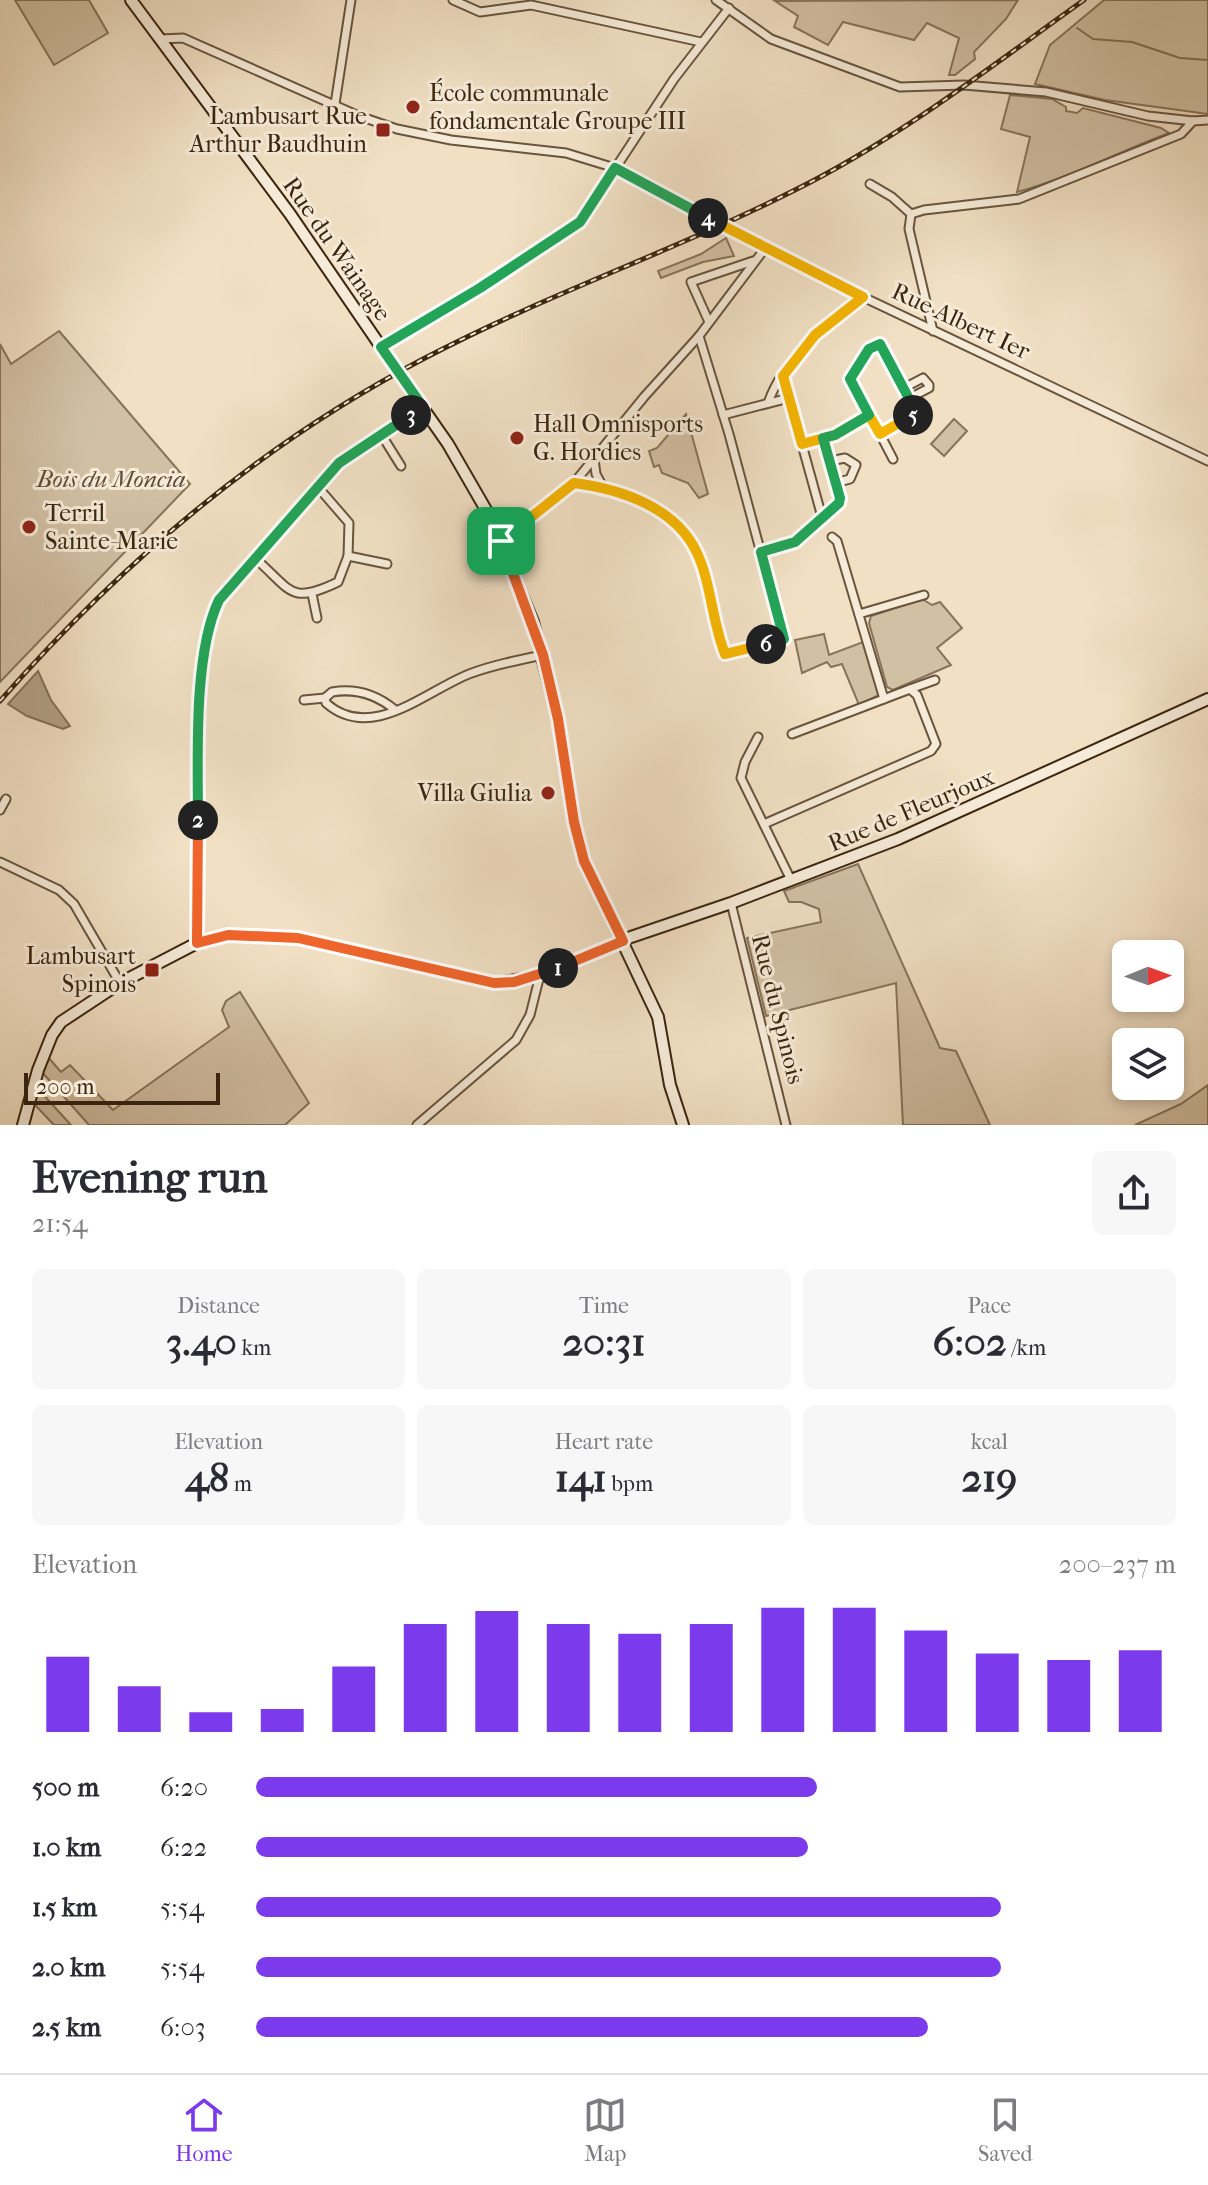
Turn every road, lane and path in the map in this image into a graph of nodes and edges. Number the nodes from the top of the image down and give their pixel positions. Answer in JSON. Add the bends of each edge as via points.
{"nodes":[{"id":1,"x":131,"y":0,"type":"edge"},
{"id":2,"x":351,"y":0,"type":"edge"},
{"id":3,"x":453,"y":0,"type":"edge"},
{"id":4,"x":716,"y":0,"type":"edge"},
{"id":5,"x":729,"y":8,"type":"junction"},
{"id":6,"x":160,"y":39,"type":"junction"},
{"id":7,"x":701,"y":42,"type":"junction"},
{"id":8,"x":335,"y":104,"type":"junction"},
{"id":9,"x":1208,"y":120,"type":"edge"},
{"id":10,"x":1193,"y":121,"type":"junction"},
{"id":11,"x":615,"y":168,"type":"junction"},
{"id":12,"x":870,"y":184,"type":"dead end"},
{"id":13,"x":911,"y":214,"type":"junction"},
{"id":14,"x":766,"y":247,"type":"junction"},
{"id":15,"x":756,"y":260,"type":"junction"},
{"id":16,"x":863,"y":297,"type":"junction"},
{"id":17,"x":709,"y":322,"type":"junction"},
{"id":18,"x":933,"y":331,"type":"junction"},
{"id":19,"x":699,"y":336,"type":"junction"},
{"id":20,"x":381,"y":347,"type":"junction"},
{"id":21,"x":783,"y":376,"type":"junction"},
{"id":22,"x":904,"y":388,"type":"junction"},
{"id":23,"x":789,"y":398,"type":"junction"},
{"id":24,"x":910,"y":398,"type":"junction"},
{"id":25,"x":768,"y":403,"type":"junction"},
{"id":26,"x":423,"y":407,"type":"junction"},
{"id":27,"x":723,"y":415,"type":"junction"},
{"id":28,"x":869,"y":415,"type":"junction"},
{"id":29,"x":381,"y":434,"type":"junction"},
{"id":30,"x":880,"y":434,"type":"junction"},
{"id":31,"x":823,"y":438,"type":"junction"},
{"id":32,"x":802,"y":444,"type":"junction"},
{"id":33,"x":594,"y":459,"type":"junction"},
{"id":34,"x":893,"y":459,"type":"dead end"},
{"id":35,"x":1208,"y":460,"type":"edge"},
{"id":36,"x":830,"y":461,"type":"junction"},
{"id":37,"x":401,"y":466,"type":"dead end"},
{"id":38,"x":574,"y":483,"type":"junction"},
{"id":39,"x":835,"y":483,"type":"junction"},
{"id":40,"x":317,"y":486,"type":"junction"},
{"id":41,"x":603,"y":487,"type":"junction"},
{"id":42,"x":822,"y":517,"type":"junction"},
{"id":43,"x":832,"y":537,"type":"dead end"},
{"id":44,"x":501,"y":541,"type":"junction"},
{"id":45,"x":761,"y":552,"type":"junction"},
{"id":46,"x":348,"y":556,"type":"junction"},
{"id":47,"x":256,"y":559,"type":"junction"},
{"id":48,"x":387,"y":564,"type":"dead end"},
{"id":49,"x":312,"y":594,"type":"junction"},
{"id":50,"x":924,"y":595,"type":"dead end"},
{"id":51,"x":859,"y":614,"type":"junction"},
{"id":52,"x":317,"y":618,"type":"dead end"},
{"id":53,"x":543,"y":655,"type":"junction"},
{"id":54,"x":935,"y":680,"type":"dead end"},
{"id":55,"x":910,"y":689,"type":"junction"},
{"id":56,"x":325,"y":698,"type":"junction"},
{"id":57,"x":884,"y":699,"type":"junction"},
{"id":58,"x":1208,"y":699,"type":"edge"},
{"id":59,"x":304,"y":700,"type":"dead end"},
{"id":60,"x":395,"y":710,"type":"junction"},
{"id":61,"x":792,"y":734,"type":"dead end"},
{"id":62,"x":758,"y":737,"type":"dead end"},
{"id":63,"x":6,"y":799,"type":"dead end"},
{"id":64,"x":0,"y":810,"type":"edge"},
{"id":65,"x":764,"y":824,"type":"junction"},
{"id":66,"x":0,"y":862,"type":"edge"},
{"id":67,"x":791,"y":880,"type":"junction"},
{"id":68,"x":731,"y":903,"type":"junction"},
{"id":69,"x":623,"y":941,"type":"junction"},
{"id":70,"x":197,"y":943,"type":"junction"},
{"id":71,"x":540,"y":975,"type":"junction"},
{"id":72,"x":120,"y":983,"type":"junction"},
{"id":73,"x":23,"y":1125,"type":"edge"},
{"id":74,"x":417,"y":1125,"type":"edge"},
{"id":75,"x":683,"y":1125,"type":"edge"},
{"id":76,"x":786,"y":1125,"type":"edge"}],
"edges":[{"from":1,"to":6,"type":"street","name":"Rue du Wainage"},
{"from":2,"to":8,"type":"street"},
{"from":3,"to":7,"type":"street","via":[[480,12],[531,5]]},
{"from":4,"to":5,"type":"street"},
{"from":5,"to":7,"type":"street"},
{"from":5,"to":10,"type":"street","via":[[771,39],[900,87],[964,85],[1046,92]]},
{"from":6,"to":8,"type":"street","name":"Rue Albert Ier","via":[[183,38]]},
{"from":6,"to":20,"type":"street","name":"Rue du Wainage"},
{"from":7,"to":11,"type":"street"},
{"from":8,"to":11,"type":"street","name":"Rue Albert Ier","via":[[408,132],[566,153]]},
{"from":9,"to":10,"type":"street"},
{"from":10,"to":13,"type":"street","via":[[1181,134],[1019,199]]},
{"from":11,"to":14,"type":"street","name":"Rue Albert Ier"},
{"from":11,"to":20,"type":"street","via":[[580,222]]},
{"from":12,"to":13,"type":"street"},
{"from":13,"to":18,"type":"street","via":[[909,229]]},
{"from":14,"to":15,"type":"street"},
{"from":14,"to":16,"type":"street","name":"Rue Albert Ier"},
{"from":15,"to":17,"type":"street"},
{"from":15,"to":17,"type":"street","via":[[691,282]]},
{"from":16,"to":18,"type":"street","name":"Rue Albert Ier"},
{"from":16,"to":21,"type":"street","via":[[815,335]]},
{"from":17,"to":19,"type":"street"},
{"from":18,"to":35,"type":"street","name":"Rue Albert Ier"},
{"from":19,"to":27,"type":"street"},
{"from":19,"to":33,"type":"street"},
{"from":20,"to":26,"type":"street","name":"Rue du Wainage","bridge":true},
{"from":21,"to":23,"type":"street"},
{"from":21,"to":25,"type":"street"},
{"from":22,"to":24,"type":"street"},
{"from":22,"to":24,"type":"street","via":[[923,378],[929,385]]},
{"from":22,"to":28,"type":"street","via":[[880,344],[872,347],[850,379]]},
{"from":23,"to":25,"type":"street"},
{"from":23,"to":32,"type":"street"},
{"from":24,"to":30,"type":"street","via":[[913,415]]},
{"from":25,"to":27,"type":"street"},
{"from":26,"to":29,"type":"street"},
{"from":26,"to":44,"type":"street","name":"Rue du Wainage"},
{"from":27,"to":45,"type":"street"},
{"from":28,"to":30,"type":"street"},
{"from":28,"to":31,"type":"street"},
{"from":29,"to":37,"type":"street"},
{"from":29,"to":40,"type":"street"},
{"from":30,"to":34,"type":"street"},
{"from":31,"to":32,"type":"street"},
{"from":31,"to":36,"type":"street"},
{"from":32,"to":42,"type":"street"},
{"from":33,"to":38,"type":"street"},
{"from":33,"to":41,"type":"street"},
{"from":36,"to":39,"type":"street"},
{"from":36,"to":39,"type":"street","via":[[845,458],[856,465],[850,479]]},
{"from":38,"to":41,"type":"street"},
{"from":38,"to":44,"type":"street"},
{"from":39,"to":42,"type":"street","via":[[839,503]]},
{"from":40,"to":46,"type":"street","via":[[349,523]]},
{"from":40,"to":47,"type":"street"},
{"from":41,"to":45,"type":"street","via":[[680,526],[697,552],[725,654],[784,639]]},
{"from":42,"to":45,"type":"street","via":[[795,542]]},
{"from":43,"to":51,"type":"street"},
{"from":44,"to":53,"type":"street","name":"Rue du Wainage"},
{"from":46,"to":48,"type":"street"},
{"from":46,"to":49,"type":"street","via":[[338,582]]},
{"from":47,"to":49,"type":"street","via":[[296,594]]},
{"from":47,"to":70,"type":"street","via":[[219,600],[203,659]]},
{"from":49,"to":52,"type":"street"},
{"from":50,"to":51,"type":"street"},
{"from":51,"to":57,"type":"street"},
{"from":53,"to":60,"type":"street","via":[[470,674]]},
{"from":53,"to":69,"type":"street","name":"Rue du Wainage","via":[[584,861]]},
{"from":54,"to":55,"type":"street"},
{"from":55,"to":57,"type":"street"},
{"from":55,"to":65,"type":"street","via":[[936,744],[931,751]]},
{"from":56,"to":59,"type":"street"},
{"from":56,"to":60,"type":"street","via":[[332,692],[360,692]]},
{"from":56,"to":60,"type":"street","via":[[332,709],[355,718],[379,718]]},
{"from":57,"to":61,"type":"street"},
{"from":58,"to":67,"type":"street","name":"Rue de Fleurjoux","via":[[898,839]]},
{"from":62,"to":65,"type":"street","via":[[741,778]]},
{"from":63,"to":64,"type":"street"},
{"from":65,"to":67,"type":"street"},
{"from":66,"to":72,"type":"street","via":[[59,890],[74,904]]},
{"from":67,"to":68,"type":"street","name":"Rue de Fleurjoux"},
{"from":68,"to":69,"type":"street","name":"Rue de Fleurjoux"},
{"from":68,"to":76,"type":"street","name":"Rue du Spinois"},
{"from":69,"to":71,"type":"street","name":"Rue de Fleurjoux"},
{"from":69,"to":75,"type":"street","name":"Rue du Wainage","via":[[658,1017]]},
{"from":70,"to":71,"type":"street","name":"Rue de Fleurjoux","via":[[228,935],[278,935],[494,983]]},
{"from":70,"to":72,"type":"street","name":"Rue de Fleurjoux"},
{"from":71,"to":74,"type":"street","via":[[530,1015],[516,1040]]},
{"from":72,"to":73,"type":"street","name":"Rue de Fleurjoux","via":[[61,1022],[52,1035]]}]}
